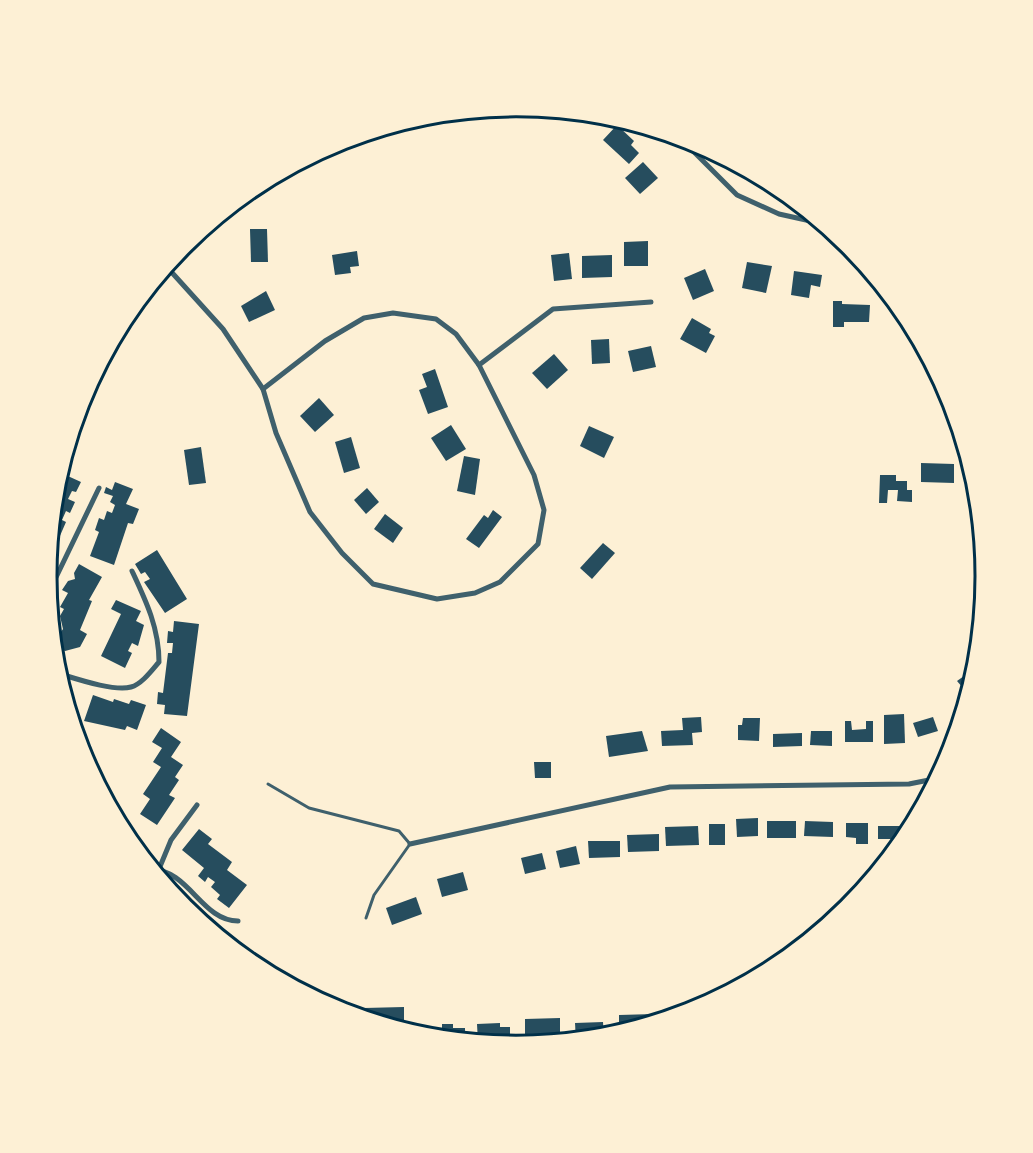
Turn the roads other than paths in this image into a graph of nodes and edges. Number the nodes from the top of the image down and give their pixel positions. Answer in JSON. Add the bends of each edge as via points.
{"nodes":[{"id":1,"x":696,"y":154,"type":"edge"},
{"id":2,"x":806,"y":220,"type":"edge"},
{"id":3,"x":172,"y":273,"type":"edge"},
{"id":4,"x":651,"y":302,"type":"dead end"},
{"id":5,"x":479,"y":365,"type":"junction"},
{"id":6,"x":262,"y":389,"type":"junction"},
{"id":7,"x":99,"y":488,"type":"dead end"},
{"id":8,"x":132,"y":571,"type":"dead end"},
{"id":9,"x":57,"y":575,"type":"edge"},
{"id":10,"x":69,"y":677,"type":"edge"},
{"id":11,"x":929,"y":780,"type":"edge"},
{"id":12,"x":268,"y":784,"type":"dead end"},
{"id":13,"x":197,"y":805,"type":"dead end"},
{"id":14,"x":410,"y":844,"type":"junction"},
{"id":15,"x":160,"y":866,"type":"edge"},
{"id":16,"x":166,"y":873,"type":"edge"},
{"id":17,"x":366,"y":918,"type":"dead end"},
{"id":18,"x":238,"y":921,"type":"dead end"}],
"edges":[{"from":1,"to":2,"type":"street","via":[[736,195],[779,214]]},
{"from":3,"to":6,"type":"street","via":[[223,328]]},
{"from":4,"to":5,"type":"street","via":[[553,309]]},
{"from":5,"to":6,"type":"street","via":[[456,334],[436,319],[393,313],[364,318],[325,341]]},
{"from":5,"to":6,"type":"street","via":[[534,475],[544,510],[538,544],[500,582],[475,593],[437,599],[373,584],[342,553],[310,512]]},
{"from":7,"to":9,"type":"street"},
{"from":8,"to":10,"type":"street","via":[[152,612],[159,640],[159,662],[131,688],[99,686]]},
{"from":11,"to":14,"type":"street","via":[[909,784],[670,787]]},
{"from":12,"to":14,"type":"lane","via":[[309,808],[399,831]]},
{"from":13,"to":15,"type":"street","via":[[171,840]]},
{"from":14,"to":17,"type":"lane","via":[[374,895]]},
{"from":16,"to":18,"type":"street","via":[[185,883],[214,912]]}]}
